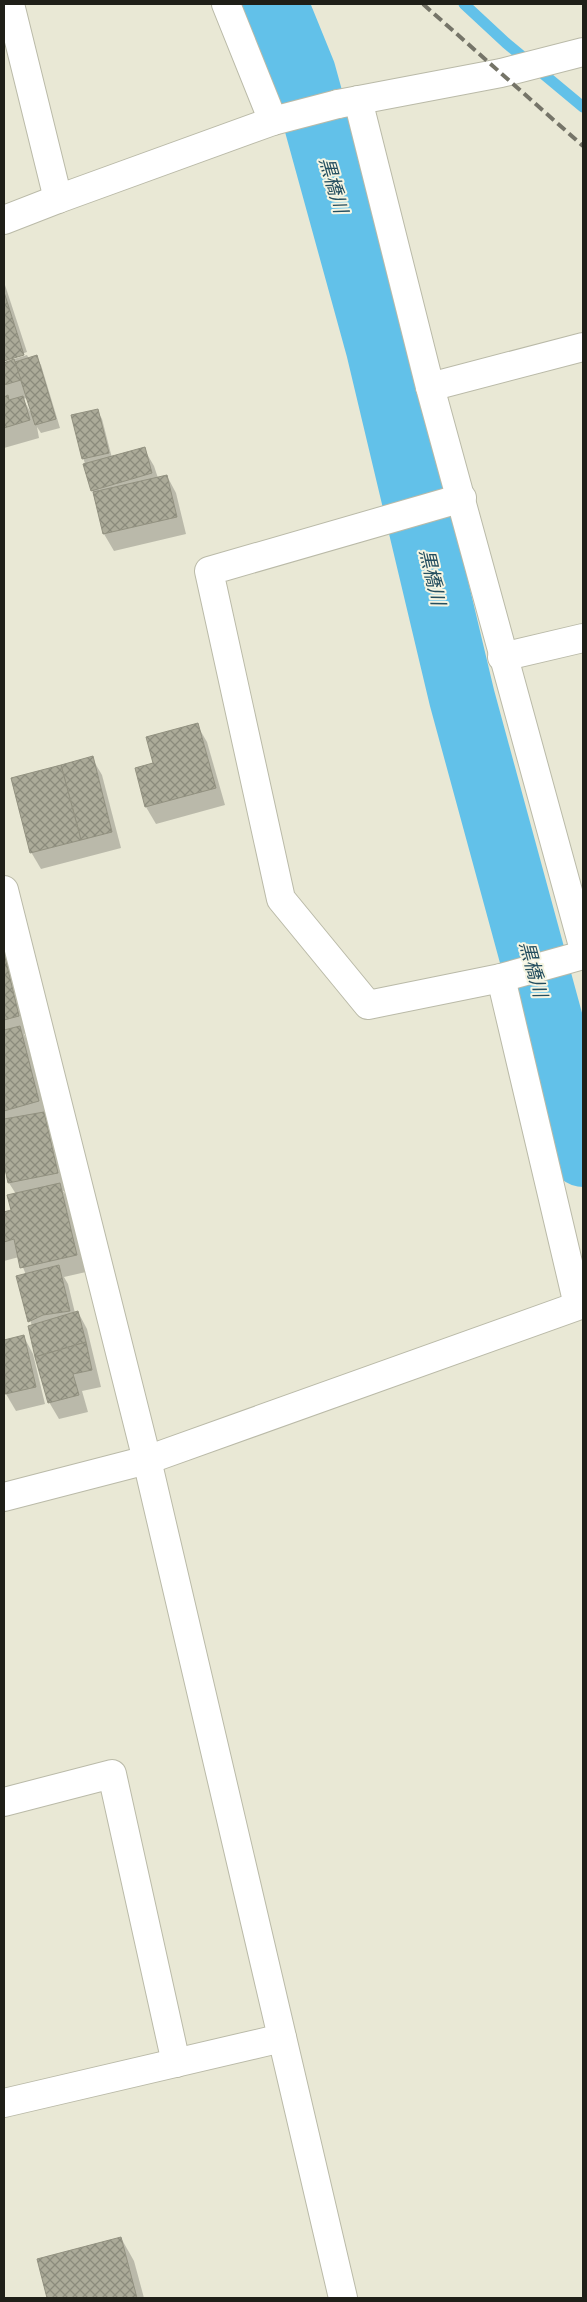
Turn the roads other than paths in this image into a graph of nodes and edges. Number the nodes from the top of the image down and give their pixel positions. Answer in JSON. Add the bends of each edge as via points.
{"nodes":[{"id":1,"x":10,"y":4,"type":"edge"},
{"id":2,"x":226,"y":4,"type":"edge"},
{"id":3,"x":583,"y":52,"type":"edge"},
{"id":4,"x":348,"y":102,"type":"junction"},
{"id":5,"x":282,"y":118,"type":"junction"},
{"id":6,"x":58,"y":199,"type":"junction"},
{"id":7,"x":4,"y":220,"type":"edge"},
{"id":8,"x":583,"y":347,"type":"edge"},
{"id":9,"x":430,"y":387,"type":"junction"},
{"id":10,"x":462,"y":498,"type":"junction"},
{"id":11,"x":583,"y":638,"type":"edge"},
{"id":12,"x":502,"y":657,"type":"junction"},
{"id":13,"x":4,"y":890,"type":"edge"},
{"id":14,"x":583,"y":946,"type":"edge"},
{"id":15,"x":583,"y":955,"type":"edge"},
{"id":16,"x":502,"y":978,"type":"junction"},
{"id":17,"x":581,"y":1305,"type":"edge"},
{"id":18,"x":147,"y":1460,"type":"junction"},
{"id":19,"x":4,"y":1497,"type":"edge"},
{"id":20,"x":4,"y":1802,"type":"edge"},
{"id":21,"x":282,"y":2038,"type":"junction"},
{"id":22,"x":176,"y":2063,"type":"junction"},
{"id":23,"x":4,"y":2103,"type":"edge"},
{"id":24,"x":343,"y":2298,"type":"edge"}],
"edges":[{"from":1,"to":6,"type":"street"},
{"from":2,"to":5,"type":"street"},
{"from":3,"to":4,"type":"street","via":[[501,73]]},
{"from":4,"to":5,"type":"street"},
{"from":4,"to":9,"type":"street"},
{"from":5,"to":6,"type":"street"},
{"from":6,"to":7,"type":"street"},
{"from":8,"to":9,"type":"street"},
{"from":9,"to":10,"type":"street"},
{"from":10,"to":12,"type":"street"},
{"from":10,"to":16,"type":"street","via":[[209,571],[281,899],[368,1005]]},
{"from":11,"to":12,"type":"street"},
{"from":12,"to":14,"type":"street"},
{"from":13,"to":18,"type":"street"},
{"from":15,"to":16,"type":"street"},
{"from":16,"to":17,"type":"street"},
{"from":17,"to":18,"type":"street"},
{"from":18,"to":19,"type":"street"},
{"from":18,"to":21,"type":"street"},
{"from":20,"to":22,"type":"street","via":[[112,1774]]},
{"from":21,"to":22,"type":"street"},
{"from":21,"to":24,"type":"street"},
{"from":22,"to":23,"type":"street"}]}
